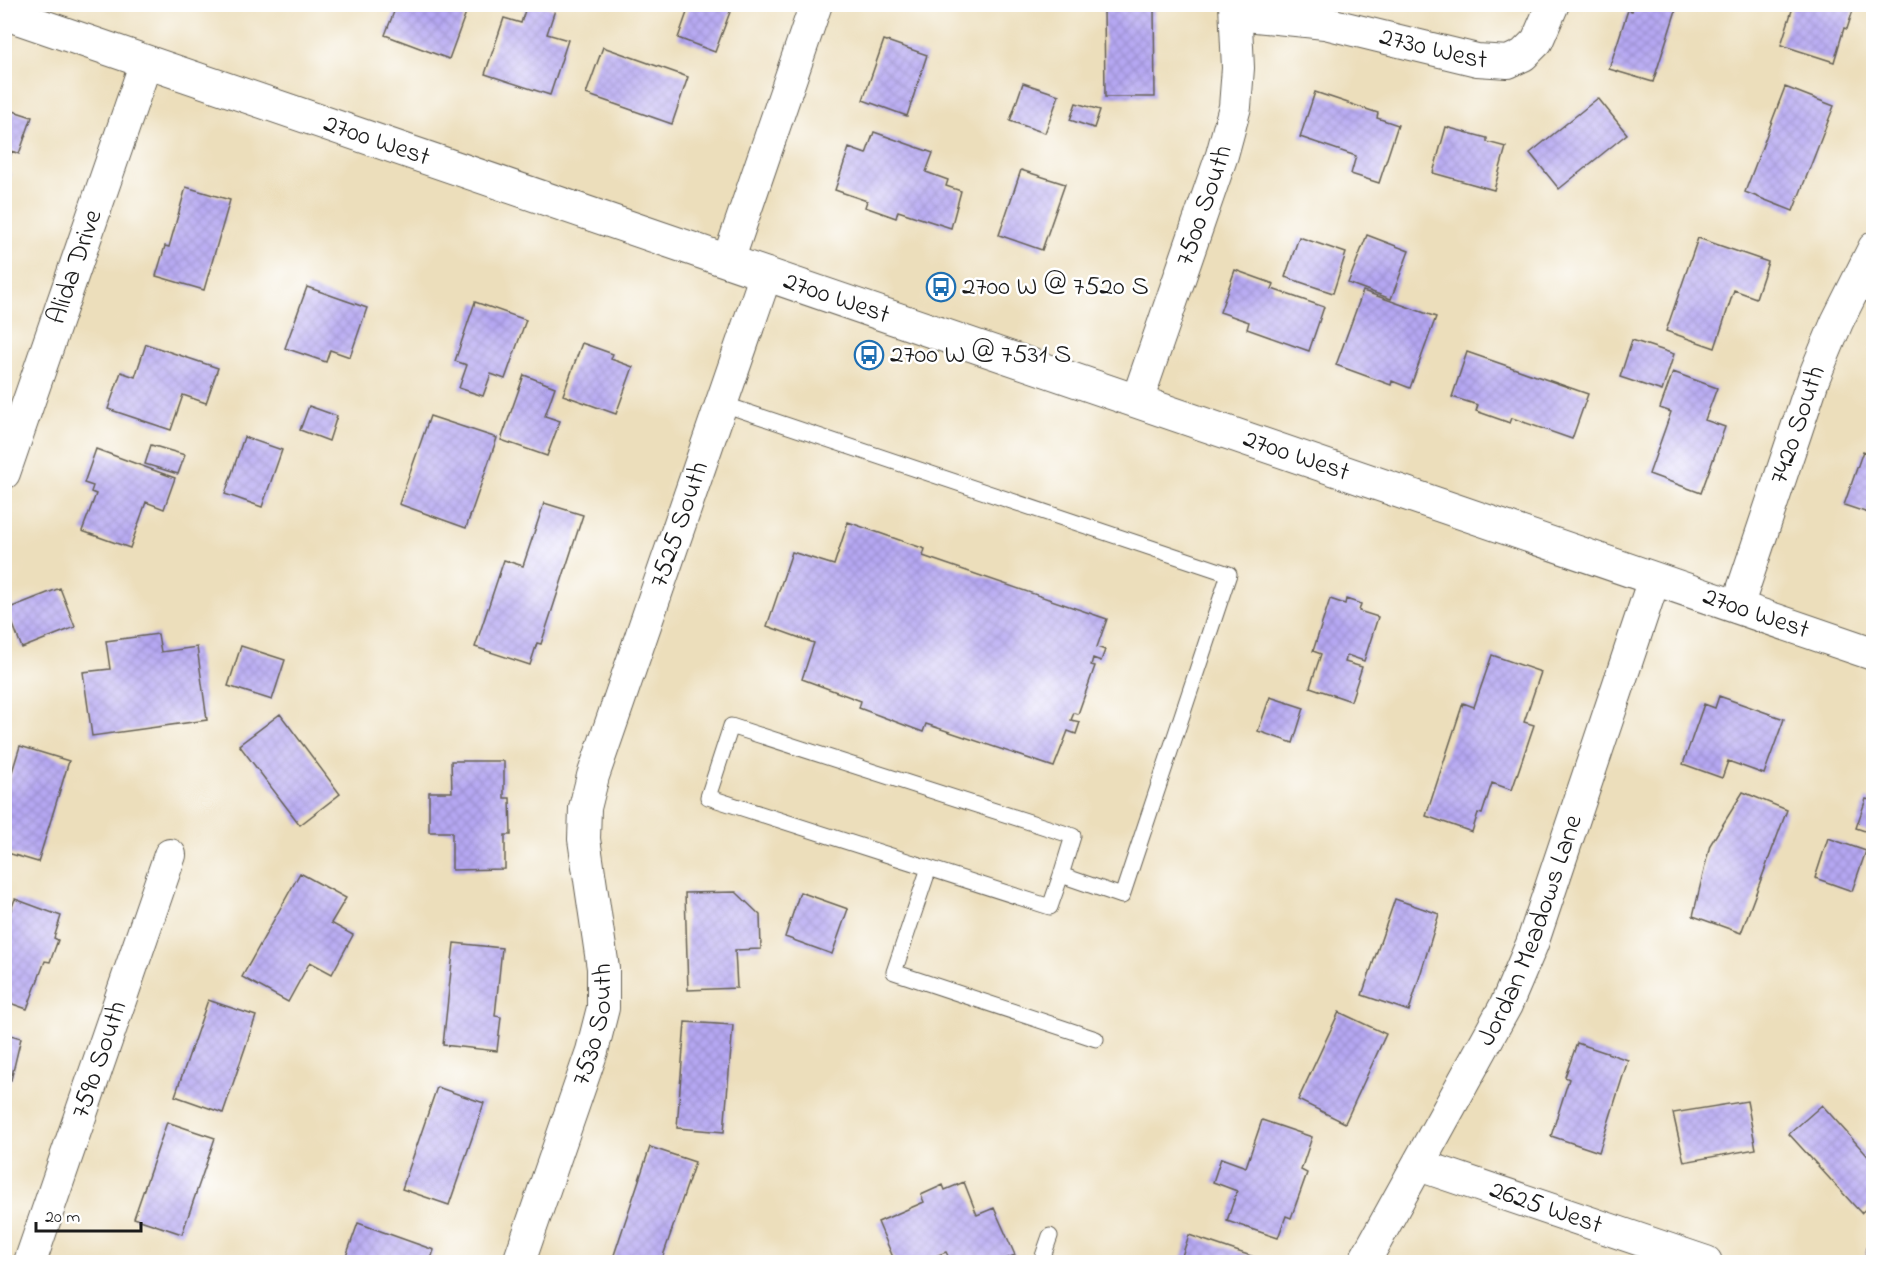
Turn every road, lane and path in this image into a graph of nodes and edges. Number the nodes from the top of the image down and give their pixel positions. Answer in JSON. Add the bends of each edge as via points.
{"nodes":[{"id":1,"x":816,"y":4,"type":"edge"},
{"id":2,"x":1553,"y":4,"type":"edge"},
{"id":3,"x":1235,"y":9,"type":"edge"},
{"id":4,"x":4,"y":13,"type":"edge"},
{"id":5,"x":146,"y":62,"type":"junction"},
{"id":6,"x":1874,"y":248,"type":"edge"},
{"id":7,"x":728,"y":261,"type":"junction"},
{"id":8,"x":765,"y":274,"type":"junction"},
{"id":9,"x":1137,"y":401,"type":"junction"},
{"id":10,"x":720,"y":403,"type":"junction"},
{"id":11,"x":4,"y":473,"type":"edge"},
{"id":12,"x":1654,"y":579,"type":"junction"},
{"id":13,"x":1737,"y":607,"type":"junction"},
{"id":14,"x":1874,"y":654,"type":"edge"},
{"id":15,"x":593,"y":776,"type":"joint"},
{"id":16,"x":170,"y":855,"type":"dead end"},
{"id":17,"x":929,"y":868,"type":"junction"},
{"id":18,"x":1061,"y":875,"type":"junction"},
{"id":19,"x":1096,"y":1039,"type":"dead end"},
{"id":20,"x":1419,"y":1165,"type":"junction"},
{"id":21,"x":1050,"y":1236,"type":"dead end"},
{"id":22,"x":30,"y":1263,"type":"edge"},
{"id":23,"x":519,"y":1263,"type":"edge"},
{"id":24,"x":1041,"y":1263,"type":"edge"},
{"id":25,"x":1365,"y":1263,"type":"edge"},
{"id":26,"x":1706,"y":1263,"type":"edge"}],
"edges":[{"from":1,"to":7,"type":"street"},
{"from":2,"to":3,"type":"street","name":"2730 West","via":[[1537,40],[1523,55],[1508,62],[1477,60],[1325,23]]},
{"from":3,"to":9,"type":"street","name":"7500 South","via":[[1235,107]]},
{"from":4,"to":5,"type":"main road","name":"2700 West"},
{"from":5,"to":7,"type":"main road","name":"2700 West"},
{"from":5,"to":11,"type":"street","name":"Alida Drive"},
{"from":6,"to":13,"type":"street","name":"7420 South","via":[[1814,377]]},
{"from":7,"to":8,"type":"main road","name":"2700 West"},
{"from":8,"to":9,"type":"main road","name":"2700 West"},
{"from":8,"to":10,"type":"street","name":"7525 South"},
{"from":9,"to":12,"type":"main road","name":"2700 West"},
{"from":10,"to":15,"type":"street","name":"7525 South"},
{"from":10,"to":18,"type":"lane","via":[[1229,574],[1122,896]]},
{"from":12,"to":13,"type":"main road","name":"2700 West"},
{"from":12,"to":20,"type":"street","name":"Jordan Meadows Lane","via":[[1532,944],[1506,1005]]},
{"from":13,"to":14,"type":"main road","name":"2700 West"},
{"from":15,"to":23,"type":"street","name":"7530 South","via":[[585,808],[585,839],[603,968],[603,1008],[592,1051]]},
{"from":16,"to":22,"type":"street","name":"7590 South"},
{"from":17,"to":18,"type":"lane","via":[[1050,907]]},
{"from":17,"to":18,"type":"lane","via":[[708,796],[731,726],[1073,836]]},
{"from":17,"to":19,"type":"lane","via":[[894,972]]},
{"from":20,"to":25,"type":"street","name":"Jordan Meadows Lane"},
{"from":20,"to":26,"type":"street","name":"2625 West"},
{"from":21,"to":24,"type":"lane"}]}
